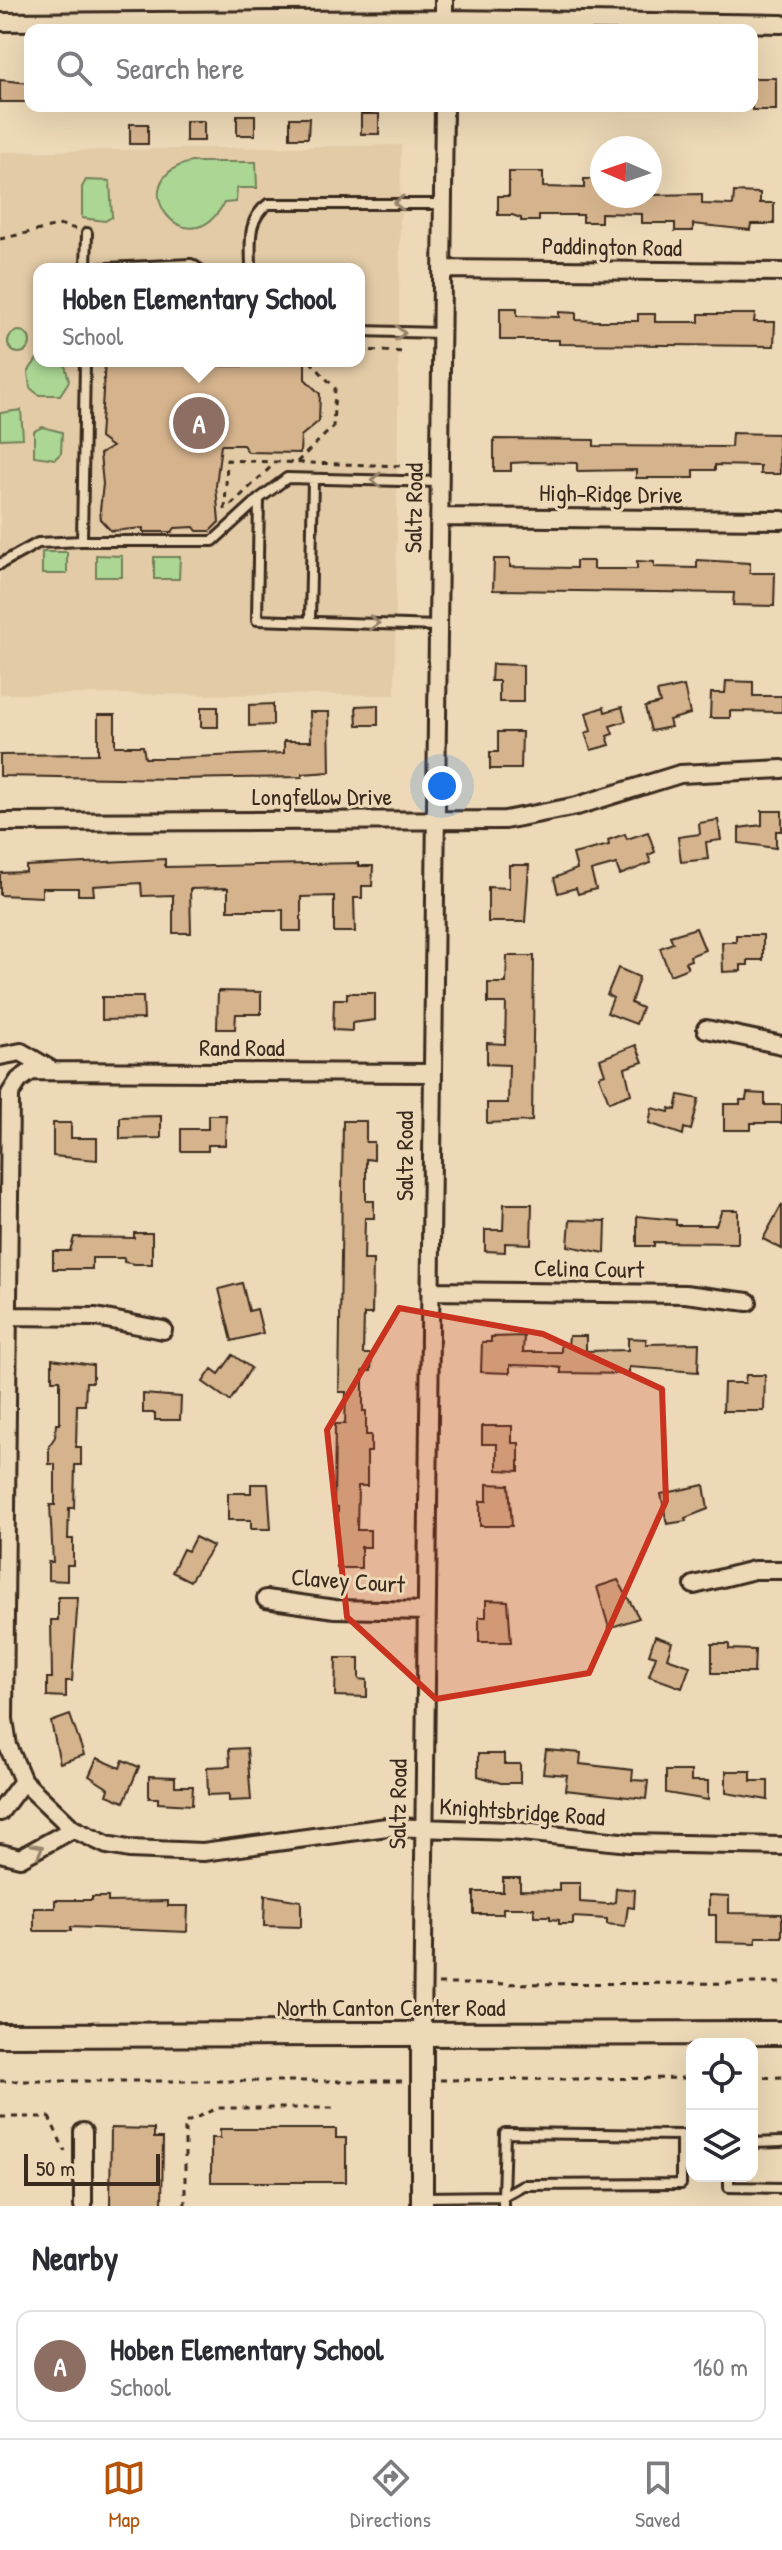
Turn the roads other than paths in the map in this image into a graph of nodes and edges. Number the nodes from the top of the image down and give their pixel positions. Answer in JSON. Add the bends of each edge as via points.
{"nodes":[{"id":1,"x":444,"y":0,"type":"edge"},
{"id":2,"x":0,"y":22,"type":"edge"},
{"id":3,"x":444,"y":24,"type":"edge"},
{"id":4,"x":782,"y":24,"type":"edge"},
{"id":5,"x":444,"y":112,"type":"edge"},
{"id":6,"x":443,"y":204,"type":"junction"},
{"id":7,"x":87,"y":233,"type":"road end"},
{"id":8,"x":86,"y":263,"type":"edge"},
{"id":9,"x":251,"y":263,"type":"edge"},
{"id":10,"x":442,"y":269,"type":"junction"},
{"id":11,"x":782,"y":272,"type":"edge"},
{"id":12,"x":365,"y":331,"type":"edge"},
{"id":13,"x":442,"y":333,"type":"junction"},
{"id":14,"x":85,"y":367,"type":"edge"},
{"id":15,"x":313,"y":479,"type":"junction"},
{"id":16,"x":440,"y":482,"type":"junction"},
{"id":17,"x":259,"y":499,"type":"junction"},
{"id":18,"x":440,"y":517,"type":"junction"},
{"id":19,"x":782,"y":520,"type":"edge"},
{"id":20,"x":82,"y":541,"type":"junction"},
{"id":21,"x":0,"y":564,"type":"edge"},
{"id":22,"x":310,"y":621,"type":"junction"},
{"id":23,"x":438,"y":626,"type":"junction"},
{"id":24,"x":782,"y":769,"type":"edge"},
{"id":25,"x":435,"y":820,"type":"junction"},
{"id":26,"x":0,"y":822,"type":"edge"},
{"id":27,"x":706,"y":1029,"type":"dead end"},
{"id":28,"x":782,"y":1045,"type":"edge"},
{"id":29,"x":0,"y":1056,"type":"edge"},
{"id":30,"x":51,"y":1070,"type":"junction"},
{"id":31,"x":432,"y":1073,"type":"junction"},
{"id":32,"x":4,"y":1113,"type":"edge"},
{"id":33,"x":430,"y":1291,"type":"junction"},
{"id":34,"x":748,"y":1302,"type":"dead end"},
{"id":35,"x":8,"y":1316,"type":"junction"},
{"id":36,"x":163,"y":1330,"type":"dead end"},
{"id":37,"x":3,"y":1493,"type":"edge"},
{"id":38,"x":782,"y":1570,"type":"edge"},
{"id":39,"x":694,"y":1585,"type":"dead end"},
{"id":40,"x":266,"y":1599,"type":"dead end"},
{"id":41,"x":426,"y":1611,"type":"junction"},
{"id":42,"x":23,"y":1781,"type":"junction"},
{"id":43,"x":0,"y":1812,"type":"edge"},
{"id":44,"x":73,"y":1829,"type":"junction"},
{"id":45,"x":423,"y":1830,"type":"junction"},
{"id":46,"x":782,"y":1846,"type":"edge"},
{"id":47,"x":0,"y":1853,"type":"edge"},
{"id":48,"x":782,"y":2033,"type":"edge"},
{"id":49,"x":422,"y":2034,"type":"junction"},
{"id":50,"x":0,"y":2035,"type":"edge"},
{"id":51,"x":83,"y":2132,"type":"dead end"},
{"id":52,"x":782,"y":2142,"type":"edge"},
{"id":53,"x":758,"y":2143,"type":"edge"},
{"id":54,"x":729,"y":2182,"type":"edge"},
{"id":55,"x":782,"y":2188,"type":"edge"},
{"id":56,"x":503,"y":2196,"type":"junction"},
{"id":57,"x":422,"y":2201,"type":"edge"},
{"id":58,"x":83,"y":2206,"type":"edge"},
{"id":59,"x":503,"y":2206,"type":"edge"}],
"edges":[{"from":1,"to":3,"type":"street"},
{"from":2,"to":3,"type":"street"},
{"from":3,"to":4,"type":"street"},
{"from":5,"to":6,"type":"street","name":"Saltz Road"},
{"from":6,"to":9,"type":"lane","one_way":true,"via":[[268,204],[252,221]]},
{"from":6,"to":10,"type":"street","name":"Saltz Road"},
{"from":7,"to":8,"type":"lane"},
{"from":10,"to":11,"type":"street","name":"Paddington Road"},
{"from":10,"to":13,"type":"street","name":"Saltz Road"},
{"from":12,"to":13,"type":"lane","one_way":true},
{"from":13,"to":16,"type":"street","name":"Saltz Road"},
{"from":14,"to":20,"type":"lane"},
{"from":16,"to":15,"type":"lane","one_way":true},
{"from":15,"to":17,"type":"lane","via":[[287,478]]},
{"from":15,"to":22,"type":"lane"},
{"from":16,"to":18,"type":"street","name":"Saltz Road"},
{"from":17,"to":20,"type":"lane","via":[[213,541]]},
{"from":17,"to":22,"type":"lane","via":[[257,620]]},
{"from":18,"to":19,"type":"street","name":"High-Ridge Drive"},
{"from":18,"to":23,"type":"street","name":"Saltz Road"},
{"from":20,"to":21,"type":"lane","via":[[38,543]]},
{"from":22,"to":23,"type":"lane","one_way":true},
{"from":23,"to":25,"type":"street","name":"Saltz Road"},
{"from":24,"to":25,"type":"street","name":"Longfellow Drive","via":[[680,774],[538,816]]},
{"from":25,"to":26,"type":"street","name":"Longfellow Drive"},
{"from":25,"to":31,"type":"street","name":"Saltz Road"},
{"from":27,"to":28,"type":"street"},
{"from":29,"to":30,"type":"street","name":"Rand Road","via":[[21,1052]]},
{"from":30,"to":31,"type":"street","name":"Rand Road"},
{"from":30,"to":32,"type":"street","name":"Rand Road","via":[[32,1071],[19,1080]]},
{"from":31,"to":33,"type":"street","name":"Saltz Road"},
{"from":32,"to":35,"type":"street"},
{"from":33,"to":34,"type":"street","name":"Celina Court","via":[[685,1294]]},
{"from":33,"to":41,"type":"street","name":"Saltz Road"},
{"from":35,"to":36,"type":"street","via":[[96,1317]]},
{"from":35,"to":37,"type":"street"},
{"from":37,"to":42,"type":"street","via":[[4,1719],[8,1746]]},
{"from":38,"to":39,"type":"street","via":[[754,1570]]},
{"from":40,"to":41,"type":"street","name":"Clavey Court","via":[[335,1609]]},
{"from":41,"to":45,"type":"street","name":"Saltz Road"},
{"from":42,"to":43,"type":"street"},
{"from":42,"to":44,"type":"street","name":"Knightsbridge Road"},
{"from":44,"to":45,"type":"street","name":"Knightsbridge Road","via":[[107,1845],[166,1852],[242,1849],[359,1828]]},
{"from":47,"to":44,"type":"street","one_way":true,"via":[[20,1858]]},
{"from":45,"to":46,"type":"street","name":"Knightsbridge Road"},
{"from":45,"to":49,"type":"street","name":"Saltz Road"},
{"from":48,"to":49,"type":"main road","name":"North Canton Center Road"},
{"from":49,"to":50,"type":"main road","name":"North Canton Center Road"},
{"from":49,"to":57,"type":"street","name":"Saltz Road"},
{"from":51,"to":58,"type":"street"},
{"from":52,"to":53,"type":"lane"},
{"from":54,"to":55,"type":"lane","via":[[729,2187]]},
{"from":56,"to":56,"type":"lane","via":[[523,2185],[681,2184],[681,2135],[505,2133]]},
{"from":56,"to":57,"type":"lane"},
{"from":56,"to":59,"type":"lane"}]}
